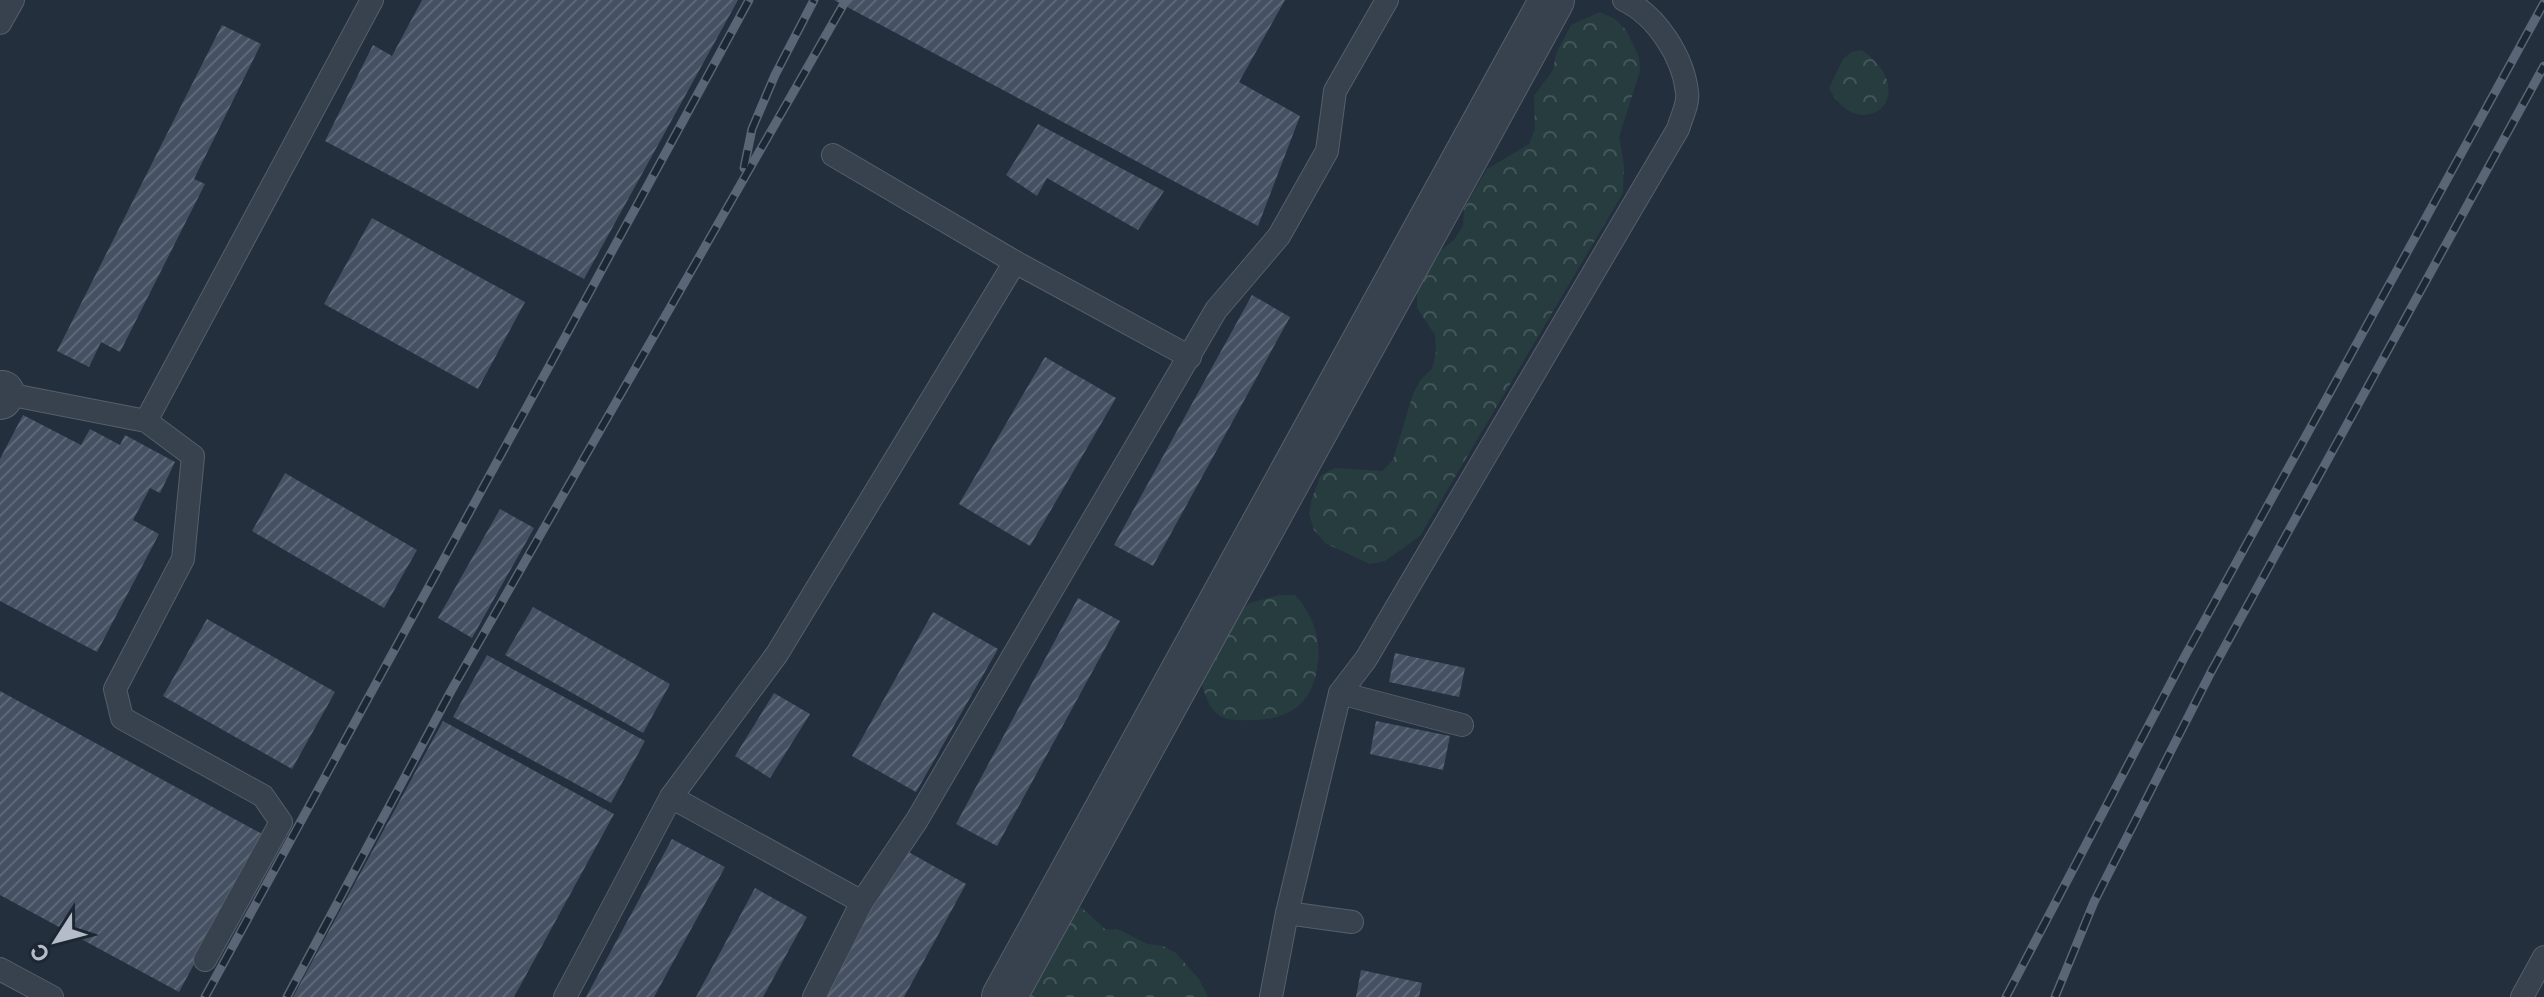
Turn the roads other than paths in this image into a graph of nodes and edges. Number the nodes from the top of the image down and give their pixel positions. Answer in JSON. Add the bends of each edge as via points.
{"nodes":[{"id":1,"x":13,"y":0,"type":"edge"},
{"id":2,"x":372,"y":0,"type":"edge"},
{"id":3,"x":1387,"y":0,"type":"edge"},
{"id":4,"x":1552,"y":0,"type":"edge"},
{"id":5,"x":1624,"y":0,"type":"edge"},
{"id":6,"x":0,"y":23,"type":"edge"},
{"id":7,"x":833,"y":155,"type":"dead end"},
{"id":8,"x":1015,"y":262,"type":"junction"},
{"id":9,"x":1190,"y":357,"type":"junction"},
{"id":10,"x":1,"y":395,"type":"edge"},
{"id":11,"x":146,"y":421,"type":"junction"},
{"id":12,"x":1340,"y":693,"type":"junction"},
{"id":13,"x":1462,"y":725,"type":"dead end"},
{"id":14,"x":671,"y":797,"type":"junction"},
{"id":15,"x":862,"y":902,"type":"junction"},
{"id":16,"x":1287,"y":913,"type":"junction"},
{"id":17,"x":1352,"y":922,"type":"dead end"},
{"id":18,"x":2544,"y":957,"type":"edge"},
{"id":19,"x":205,"y":960,"type":"dead end"},
{"id":20,"x":0,"y":969,"type":"edge"},
{"id":21,"x":52,"y":997,"type":"edge"},
{"id":22,"x":565,"y":997,"type":"edge"},
{"id":23,"x":814,"y":997,"type":"edge"},
{"id":24,"x":1004,"y":997,"type":"edge"},
{"id":25,"x":1271,"y":997,"type":"edge"},
{"id":26,"x":2522,"y":997,"type":"edge"}],
"edges":[{"from":1,"to":6,"type":"lane"},
{"from":2,"to":11,"type":"lane"},
{"from":3,"to":9,"type":"lane","via":[[1335,91],[1327,151],[1279,236],[1216,310]]},
{"from":4,"to":24,"type":"street"},
{"from":5,"to":12,"type":"lane","via":[[1659,27],[1679,63],[1688,94],[1678,129],[1366,659]]},
{"from":7,"to":8,"type":"lane"},
{"from":8,"to":9,"type":"lane"},
{"from":8,"to":14,"type":"lane","via":[[777,654]]},
{"from":9,"to":15,"type":"lane","via":[[917,820]]},
{"from":10,"to":11,"type":"lane"},
{"from":11,"to":19,"type":"lane","via":[[193,456],[183,559],[115,689],[122,718],[263,796],[281,822]]},
{"from":12,"to":13,"type":"lane"},
{"from":12,"to":16,"type":"lane"},
{"from":14,"to":15,"type":"lane"},
{"from":14,"to":22,"type":"lane"},
{"from":15,"to":23,"type":"lane"},
{"from":16,"to":17,"type":"lane"},
{"from":16,"to":25,"type":"lane"},
{"from":18,"to":26,"type":"lane"},
{"from":20,"to":21,"type":"lane"}]}
